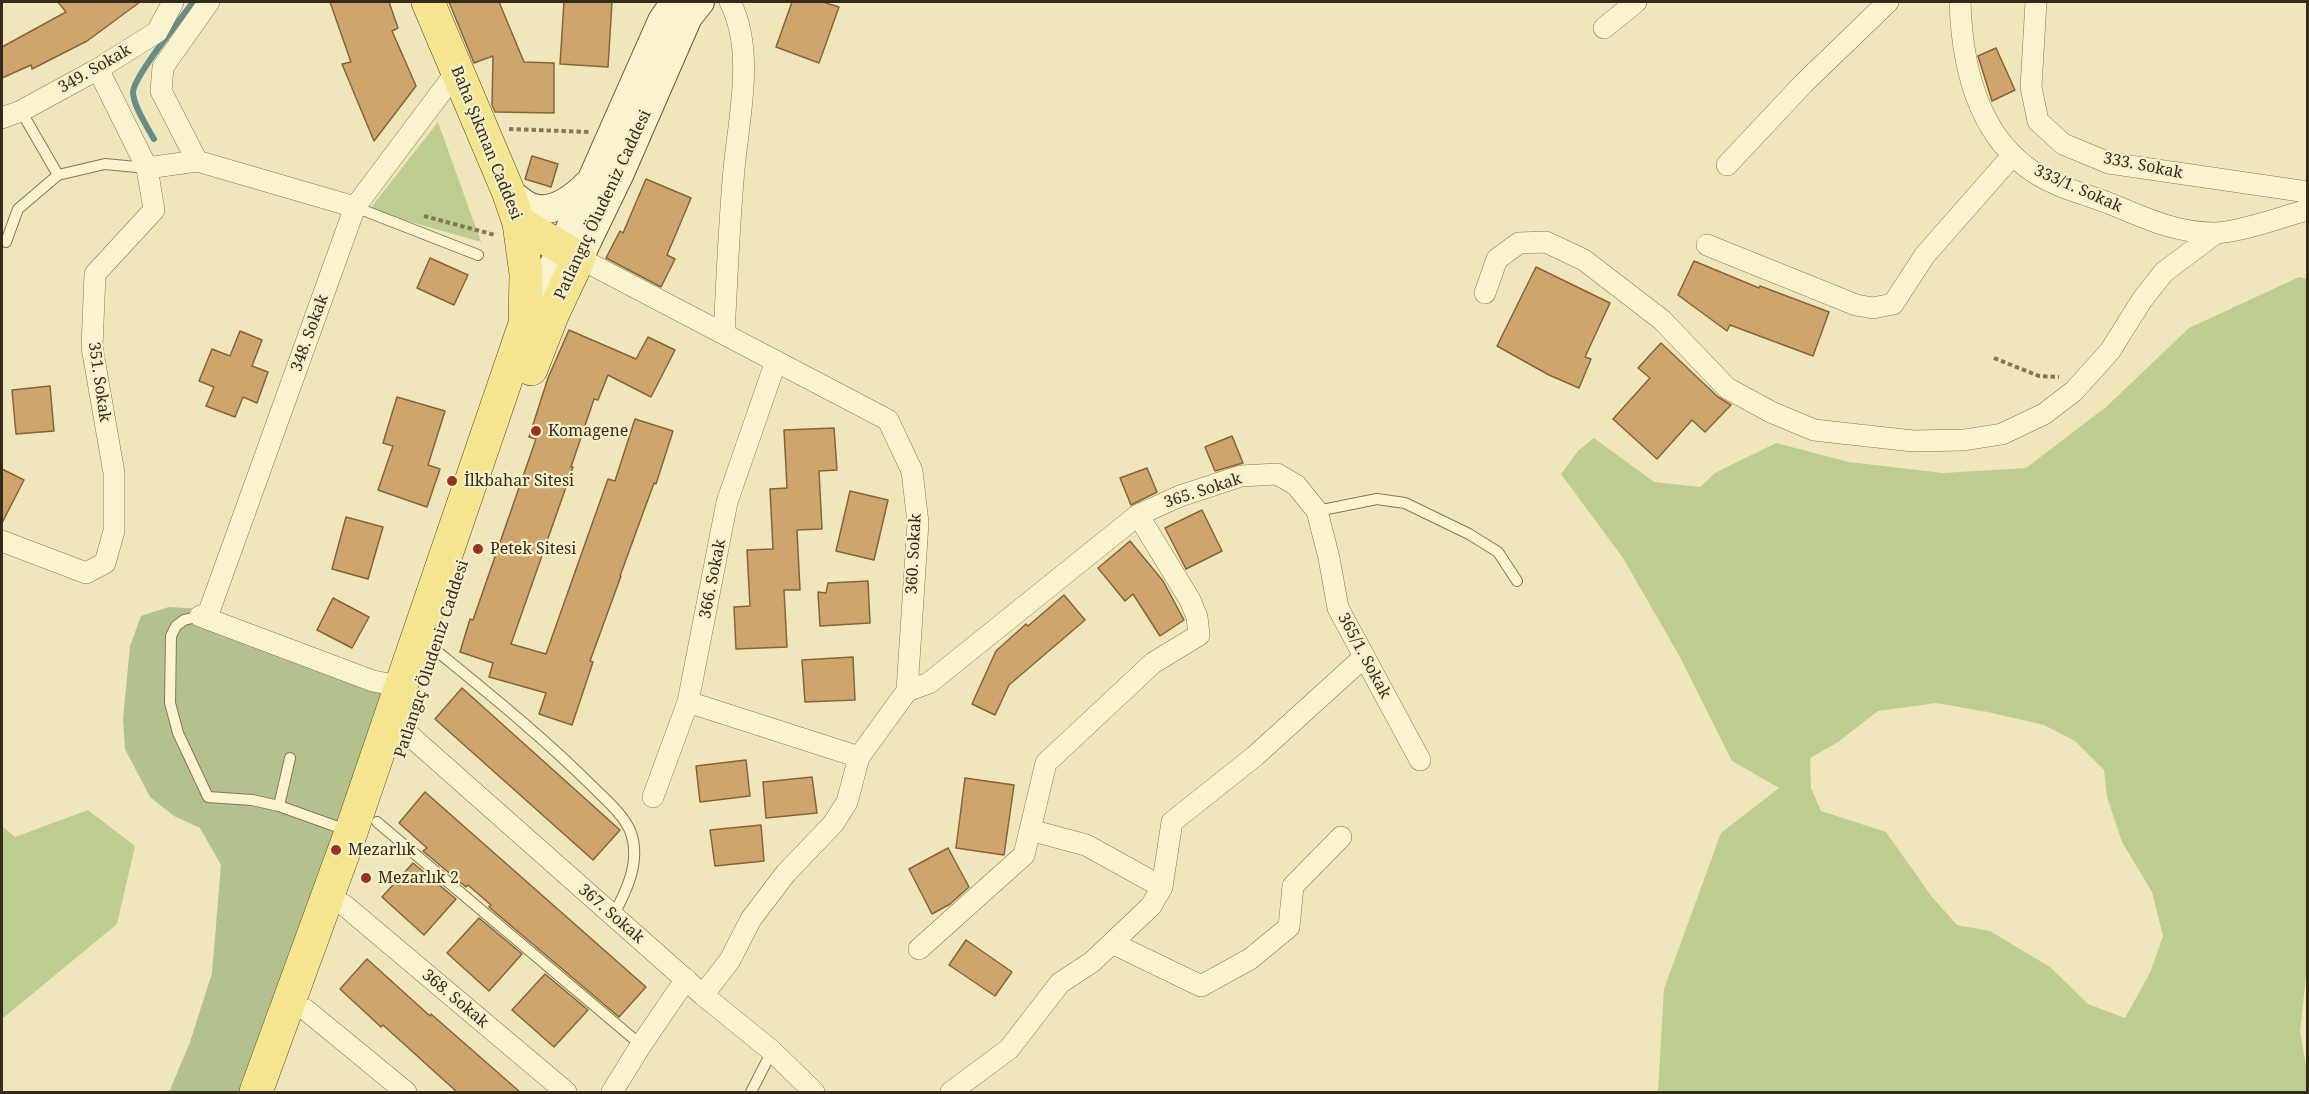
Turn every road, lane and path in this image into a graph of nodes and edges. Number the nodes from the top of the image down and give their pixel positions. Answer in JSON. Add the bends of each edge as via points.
{"nodes":[{"id":1,"x":173,"y":2,"type":"edge"},
{"id":2,"x":209,"y":2,"type":"edge"},
{"id":3,"x":428,"y":2,"type":"edge"},
{"id":4,"x":700,"y":2,"type":"edge"},
{"id":5,"x":730,"y":2,"type":"edge"},
{"id":6,"x":1636,"y":2,"type":"edge"},
{"id":7,"x":1888,"y":2,"type":"edge"},
{"id":8,"x":1960,"y":2,"type":"edge"},
{"id":9,"x":2036,"y":2,"type":"edge"},
{"id":10,"x":666,"y":8,"type":"edge"},
{"id":11,"x":1604,"y":28,"type":"dead end"},
{"id":12,"x":98,"y":69,"type":"junction"},
{"id":13,"x":457,"y":71,"type":"junction"},
{"id":14,"x":11,"y":115,"type":"edge"},
{"id":15,"x":482,"y":129,"type":"junction"},
{"id":16,"x":612,"y":133,"type":"junction"},
{"id":17,"x":2012,"y":156,"type":"junction"},
{"id":18,"x":197,"y":161,"type":"junction"},
{"id":19,"x":1726,"y":165,"type":"dead end"},
{"id":20,"x":147,"y":168,"type":"junction"},
{"id":21,"x":58,"y":175,"type":"junction"},
{"id":22,"x":591,"y":182,"type":"junction"},
{"id":23,"x":508,"y":191,"type":"junction"},
{"id":24,"x":2307,"y":192,"type":"edge"},
{"id":25,"x":356,"y":207,"type":"junction"},
{"id":26,"x":2307,"y":210,"type":"edge"},
{"id":27,"x":519,"y":223,"type":"junction"},
{"id":28,"x":2216,"y":233,"type":"junction"},
{"id":29,"x":6,"y":242,"type":"dead end"},
{"id":30,"x":1707,"y":245,"type":"dead end"},
{"id":31,"x":570,"y":254,"type":"junction"},
{"id":32,"x":478,"y":255,"type":"dead end"},
{"id":33,"x":1485,"y":293,"type":"dead end"},
{"id":34,"x":525,"y":324,"type":"junction"},
{"id":35,"x":724,"y":334,"type":"junction"},
{"id":36,"x":1994,"y":358,"type":"dead end"},
{"id":37,"x":776,"y":361,"type":"junction"},
{"id":38,"x":2087,"y":377,"type":"junction"},
{"id":39,"x":1317,"y":511,"type":"junction"},
{"id":40,"x":1138,"y":515,"type":"junction"},
{"id":41,"x":2,"y":541,"type":"edge"},
{"id":42,"x":1517,"y":581,"type":"dead end"},
{"id":43,"x":203,"y":617,"type":"junction"},
{"id":44,"x":433,"y":648,"type":"junction"},
{"id":45,"x":1363,"y":658,"type":"junction"},
{"id":46,"x":400,"y":686,"type":"junction"},
{"id":47,"x":906,"y":692,"type":"junction"},
{"id":48,"x":688,"y":702,"type":"junction"},
{"id":49,"x":408,"y":734,"type":"junction"},
{"id":50,"x":859,"y":757,"type":"junction"},
{"id":51,"x":290,"y":758,"type":"dead end"},
{"id":52,"x":1420,"y":760,"type":"dead end"},
{"id":53,"x":653,"y":797,"type":"dead end"},
{"id":54,"x":279,"y":806,"type":"junction"},
{"id":55,"x":364,"y":827,"type":"junction"},
{"id":56,"x":1030,"y":830,"type":"junction"},
{"id":57,"x":1341,"y":837,"type":"dead end"},
{"id":58,"x":1162,"y":887,"type":"junction"},
{"id":59,"x":344,"y":905,"type":"junction"},
{"id":60,"x":613,"y":916,"type":"junction"},
{"id":61,"x":1112,"y":943,"type":"junction"},
{"id":62,"x":920,"y":949,"type":"dead end"},
{"id":63,"x":686,"y":979,"type":"junction"},
{"id":64,"x":703,"y":995,"type":"junction"},
{"id":65,"x":306,"y":1010,"type":"junction"},
{"id":66,"x":641,"y":1045,"type":"junction"},
{"id":67,"x":772,"y":1051,"type":"junction"},
{"id":68,"x":256,"y":1092,"type":"edge"},
{"id":69,"x":277,"y":1092,"type":"edge"},
{"id":70,"x":406,"y":1092,"type":"edge"},
{"id":71,"x":566,"y":1092,"type":"edge"},
{"id":72,"x":612,"y":1092,"type":"edge"},
{"id":73,"x":750,"y":1092,"type":"edge"},
{"id":74,"x":814,"y":1092,"type":"edge"},
{"id":75,"x":951,"y":1092,"type":"edge"}],
"edges":[{"from":1,"to":12,"type":"street","name":"349. Sokak","via":[[157,32]]},
{"from":2,"to":18,"type":"street","via":[[163,67],[161,91]]},
{"from":3,"to":13,"type":"main road","name":"Baha Şıkman Caddesi"},
{"from":4,"to":31,"type":"main road","name":"Patlangıç Öludeniz Caddesi","via":[[688,17],[620,173]]},
{"from":5,"to":35,"type":"street","via":[[738,18],[744,78]]},
{"from":6,"to":11,"type":"street"},
{"from":7,"to":19,"type":"street","via":[[1803,83]]},
{"from":8,"to":17,"type":"street","name":"333/1. Sokak","via":[[1969,80],[1984,116]]},
{"from":9,"to":24,"type":"street","name":"333. Sokak","via":[[2031,87],[2038,121],[2063,144],[2109,163]]},
{"from":10,"to":16,"type":"main road","name":"Patlangıç Öludeniz Caddesi"},
{"from":12,"to":14,"type":"street","name":"349. Sokak"},
{"from":12,"to":20,"type":"street","name":"351. Sokak"},
{"from":13,"to":15,"type":"main road","name":"Baha Şıkman Caddesi"},
{"from":13,"to":25,"type":"street","name":"348. Sokak"},
{"from":14,"to":21,"type":"lane"},
{"from":15,"to":16,"type":"path"},
{"from":15,"to":23,"type":"main road","name":"Baha Şıkman Caddesi"},
{"from":16,"to":22,"type":"main road","name":"Patlangıç Öludeniz Caddesi"},
{"from":17,"to":28,"type":"street","name":"333/1. Sokak","via":[[2055,183],[2165,227]]},
{"from":17,"to":30,"type":"street","via":[[1925,255],[1893,304],[1873,308],[1856,305]]},
{"from":18,"to":20,"type":"street"},
{"from":18,"to":25,"type":"street"},
{"from":20,"to":21,"type":"lane","via":[[105,164]]},
{"from":20,"to":41,"type":"street","name":"351. Sokak","via":[[154,210],[95,274],[92,347],[114,473],[114,531],[105,563],[86,573]]},
{"from":21,"to":29,"type":"lane","via":[[18,209]]},
{"from":22,"to":23,"type":"main road","via":[[567,202],[551,208],[529,207]]},
{"from":22,"to":31,"type":"main road","name":"Patlangıç Öludeniz Caddesi"},
{"from":23,"to":27,"type":"main road","name":"Baha Şıkman Caddesi"},
{"from":25,"to":32,"type":"lane"},
{"from":25,"to":43,"type":"street","name":"348. Sokak"},
{"from":26,"to":28,"type":"street","name":"333/1. Sokak"},
{"from":27,"to":31,"type":"main road"},
{"from":27,"to":34,"type":"main road","name":"Baha Şıkman Caddesi","via":[[526,274]]},
{"from":28,"to":38,"type":"street","via":[[2164,272],[2110,351]]},
{"from":31,"to":34,"type":"main road","name":"Patlangıç Öludeniz Caddesi"},
{"from":31,"to":35,"type":"street","name":"360. Sokak"},
{"from":31,"to":44,"type":"main road","name":"Patlangıç Öludeniz Caddesi","via":[[554,313]]},
{"from":33,"to":38,"type":"street","via":[[1497,259],[1519,243],[1546,242],[1584,260],[1662,320],[1727,388],[1814,430],[1913,441],[1964,440],[2002,434],[2044,414]]},
{"from":34,"to":46,"type":"main road","name":"Patlangıç Öludeniz Caddesi"},
{"from":35,"to":37,"type":"street","name":"360. Sokak"},
{"from":36,"to":38,"type":"path","via":[[2039,376]]},
{"from":37,"to":47,"type":"street","name":"360. Sokak","via":[[888,420],[912,471],[918,523]]},
{"from":37,"to":48,"type":"street","name":"366. Sokak","via":[[728,502]]},
{"from":39,"to":40,"type":"street","name":"365. Sokak","via":[[1296,485],[1277,474],[1241,476]]},
{"from":39,"to":42,"type":"lane","via":[[1377,499],[1405,503],[1498,552]]},
{"from":39,"to":45,"type":"street","name":"365/1. Sokak","via":[[1338,608]]},
{"from":40,"to":47,"type":"street","name":"365. Sokak","via":[[929,683]]},
{"from":40,"to":56,"type":"street","via":[[1190,600],[1199,635],[1153,663],[1046,763]]},
{"from":43,"to":46,"type":"street","via":[[373,681]]},
{"from":43,"to":54,"type":"lane","via":[[184,620],[171,636],[170,703],[178,733],[208,797]]},
{"from":44,"to":49,"type":"main road","name":"Patlangıç Öludeniz Caddesi"},
{"from":44,"to":60,"type":"lane","via":[[577,771],[614,808],[631,832],[634,853],[629,886]]},
{"from":45,"to":52,"type":"street","name":"365/1. Sokak"},
{"from":45,"to":58,"type":"street","via":[[1255,756],[1172,822]]},
{"from":46,"to":55,"type":"main road","name":"Patlangıç Öludeniz Caddesi"},
{"from":47,"to":50,"type":"street"},
{"from":48,"to":50,"type":"street"},
{"from":48,"to":53,"type":"street","name":"366. Sokak"},
{"from":49,"to":55,"type":"main road","name":"Patlangıç Öludeniz Caddesi"},
{"from":49,"to":60,"type":"street","name":"367. Sokak"},
{"from":50,"to":64,"type":"street","via":[[847,802],[833,824],[786,873],[751,918],[730,960]]},
{"from":51,"to":54,"type":"lane"},
{"from":54,"to":55,"type":"lane"},
{"from":55,"to":59,"type":"main road","name":"Patlangıç Öludeniz Caddesi"},
{"from":55,"to":66,"type":"lane"},
{"from":55,"to":68,"type":"main road","name":"Patlangıç Öludeniz Caddesi"},
{"from":56,"to":58,"type":"street","via":[[1086,845]]},
{"from":56,"to":62,"type":"street","via":[[1024,855]]},
{"from":57,"to":61,"type":"street","via":[[1293,886],[1289,927],[1250,959],[1201,986]]},
{"from":58,"to":61,"type":"street","via":[[1151,906]]},
{"from":59,"to":65,"type":"main road","name":"Patlangıç Öludeniz Caddesi"},
{"from":59,"to":71,"type":"street","name":"368. Sokak"},
{"from":60,"to":63,"type":"street","name":"367. Sokak"},
{"from":61,"to":75,"type":"street","via":[[1060,983],[1009,1049]]},
{"from":63,"to":64,"type":"street","name":"367. Sokak"},
{"from":63,"to":66,"type":"street"},
{"from":64,"to":67,"type":"street","name":"367. Sokak"},
{"from":65,"to":69,"type":"main road","name":"Patlangıç Öludeniz Caddesi"},
{"from":65,"to":70,"type":"street"},
{"from":66,"to":72,"type":"street"},
{"from":67,"to":73,"type":"lane"},
{"from":67,"to":74,"type":"street","name":"367. Sokak"}]}
